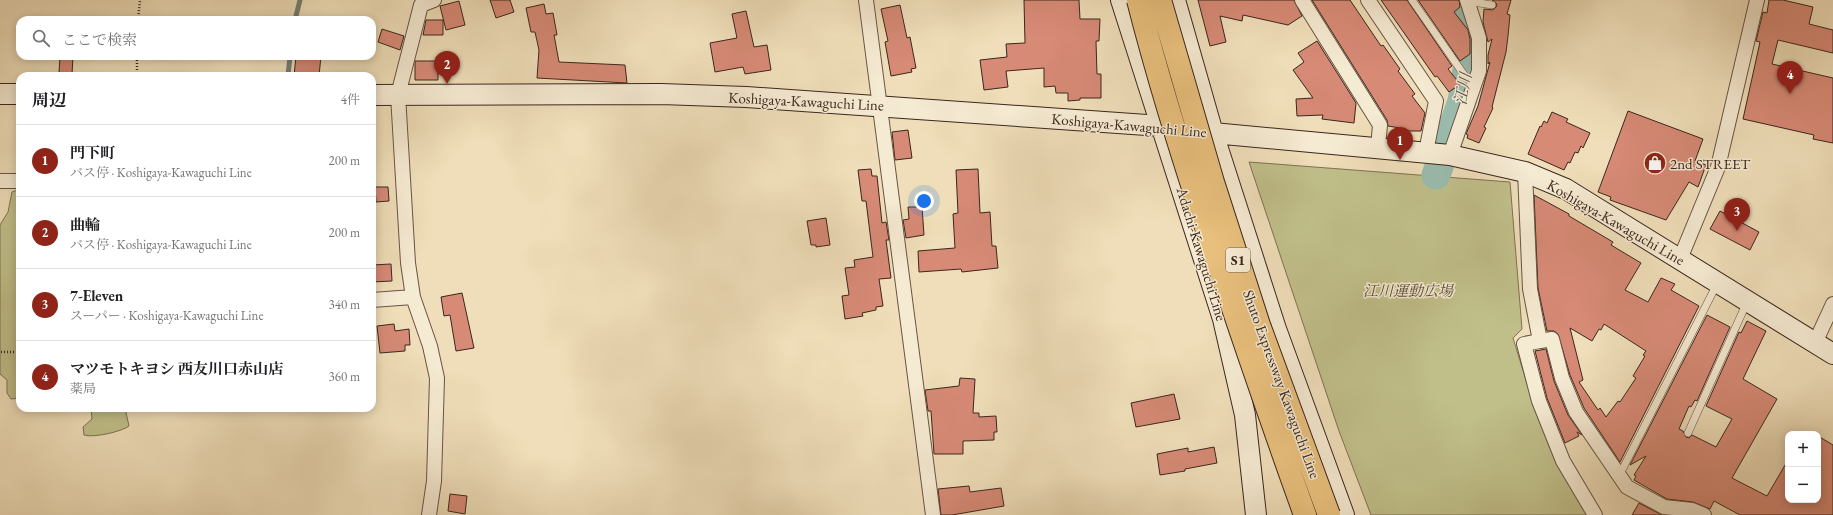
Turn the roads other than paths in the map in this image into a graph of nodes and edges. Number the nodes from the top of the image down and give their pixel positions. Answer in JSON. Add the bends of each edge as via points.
{"nodes":[{"id":1,"x":434,"y":0,"type":"edge"},
{"id":2,"x":866,"y":0,"type":"edge"},
{"id":3,"x":1121,"y":0,"type":"edge"},
{"id":4,"x":1138,"y":0,"type":"edge"},
{"id":5,"x":1160,"y":0,"type":"edge"},
{"id":6,"x":1174,"y":0,"type":"edge"},
{"id":7,"x":1302,"y":0,"type":"edge"},
{"id":8,"x":1368,"y":0,"type":"edge"},
{"id":9,"x":1412,"y":0,"type":"edge"},
{"id":10,"x":1467,"y":0,"type":"edge"},
{"id":11,"x":1757,"y":0,"type":"edge"},
{"id":12,"x":1492,"y":4,"type":"dead end"},
{"id":13,"x":1477,"y":82,"type":"junction"},
{"id":14,"x":0,"y":94,"type":"edge"},
{"id":15,"x":16,"y":94,"type":"edge"},
{"id":16,"x":376,"y":95,"type":"edge"},
{"id":17,"x":398,"y":95,"type":"junction"},
{"id":18,"x":879,"y":105,"type":"junction"},
{"id":19,"x":1161,"y":126,"type":"junction"},
{"id":20,"x":1213,"y":133,"type":"junction"},
{"id":21,"x":1378,"y":148,"type":"junction"},
{"id":22,"x":1426,"y":152,"type":"junction"},
{"id":23,"x":1450,"y":155,"type":"junction"},
{"id":24,"x":1524,"y":172,"type":"junction"},
{"id":25,"x":16,"y":180,"type":"edge"},
{"id":26,"x":0,"y":181,"type":"edge"},
{"id":27,"x":1680,"y":259,"type":"junction"},
{"id":28,"x":1718,"y":283,"type":"junction"},
{"id":29,"x":413,"y":297,"type":"junction"},
{"id":30,"x":376,"y":300,"type":"edge"},
{"id":31,"x":1747,"y":302,"type":"junction"},
{"id":32,"x":1833,"y":304,"type":"edge"},
{"id":33,"x":1540,"y":341,"type":"junction"},
{"id":34,"x":1815,"y":343,"type":"junction"},
{"id":35,"x":1833,"y":354,"type":"edge"},
{"id":36,"x":1688,"y":433,"type":"dead end"},
{"id":37,"x":1619,"y":476,"type":"junction"},
{"id":38,"x":429,"y":515,"type":"edge"},
{"id":39,"x":933,"y":515,"type":"edge"},
{"id":40,"x":1256,"y":515,"type":"edge"},
{"id":41,"x":1305,"y":515,"type":"edge"},
{"id":42,"x":1329,"y":515,"type":"edge"},
{"id":43,"x":1344,"y":515,"type":"edge"},
{"id":44,"x":1595,"y":515,"type":"edge"},
{"id":45,"x":1704,"y":515,"type":"edge"}],
"edges":[{"from":1,"to":17,"type":"street","via":[[421,5]]},
{"from":2,"to":18,"type":"street"},
{"from":3,"to":19,"type":"main road","name":"Adachi-Kawaguchi Line"},
{"from":4,"to":41,"type":"highway","name":"Shuto Expressway Kawaguchi Line","number":"S1","bridge":true,"via":[[1180,150],[1237,323]]},
{"from":5,"to":42,"type":"highway","name":"Shuto Expressway Kawaguchi Line","number":"S1","bridge":true,"via":[[1213,182],[1257,318]]},
{"from":6,"to":20,"type":"main road"},
{"from":7,"to":21,"type":"street","via":[[1380,125]]},
{"from":8,"to":22,"type":"street","via":[[1436,101]]},
{"from":9,"to":13,"type":"lane","via":[[1467,79]]},
{"from":10,"to":12,"type":"lane"},
{"from":10,"to":13,"type":"street","via":[[1479,38]]},
{"from":11,"to":27,"type":"street","via":[[1718,167]]},
{"from":13,"to":23,"type":"street"},
{"from":14,"to":15,"type":"main road"},
{"from":16,"to":17,"type":"main road","name":"Koshigaya-Kawaguchi Line"},
{"from":17,"to":18,"type":"main road","name":"Koshigaya-Kawaguchi Line","via":[[662,94],[746,96]]},
{"from":17,"to":29,"type":"street","via":[[408,263]]},
{"from":18,"to":19,"type":"main road","name":"Koshigaya-Kawaguchi Line"},
{"from":18,"to":39,"type":"street"},
{"from":19,"to":20,"type":"main road","name":"Koshigaya-Kawaguchi Line"},
{"from":19,"to":40,"type":"main road","name":"Adachi-Kawaguchi Line","via":[[1223,319],[1249,443]]},
{"from":20,"to":21,"type":"main road","name":"Koshigaya-Kawaguchi Line"},
{"from":20,"to":43,"type":"main road","via":[[1276,329]]},
{"from":21,"to":22,"type":"main road","name":"Koshigaya-Kawaguchi Line"},
{"from":22,"to":23,"type":"main road","name":"Koshigaya-Kawaguchi Line"},
{"from":23,"to":24,"type":"main road","name":"Koshigaya-Kawaguchi Line"},
{"from":24,"to":27,"type":"main road","name":"Koshigaya-Kawaguchi Line","via":[[1566,189]]},
{"from":24,"to":33,"type":"street","via":[[1530,289]]},
{"from":25,"to":26,"type":"street"},
{"from":27,"to":28,"type":"main road","name":"Koshigaya-Kawaguchi Line"},
{"from":28,"to":31,"type":"main road","name":"Koshigaya-Kawaguchi Line"},
{"from":28,"to":37,"type":"lane"},
{"from":29,"to":30,"type":"street"},
{"from":29,"to":38,"type":"street","via":[[430,346],[437,378],[434,481]]},
{"from":31,"to":34,"type":"main road","name":"Koshigaya-Kawaguchi Line"},
{"from":31,"to":36,"type":"lane"},
{"from":32,"to":34,"type":"street"},
{"from":33,"to":37,"type":"street","via":[[1552,339],[1562,378],[1576,412]]},
{"from":33,"to":44,"type":"street","via":[[1524,344],[1539,401],[1563,461]]},
{"from":34,"to":35,"type":"main road","name":"Koshigaya-Kawaguchi Line"},
{"from":37,"to":45,"type":"street","via":[[1627,487],[1664,507],[1692,510]]}]}
